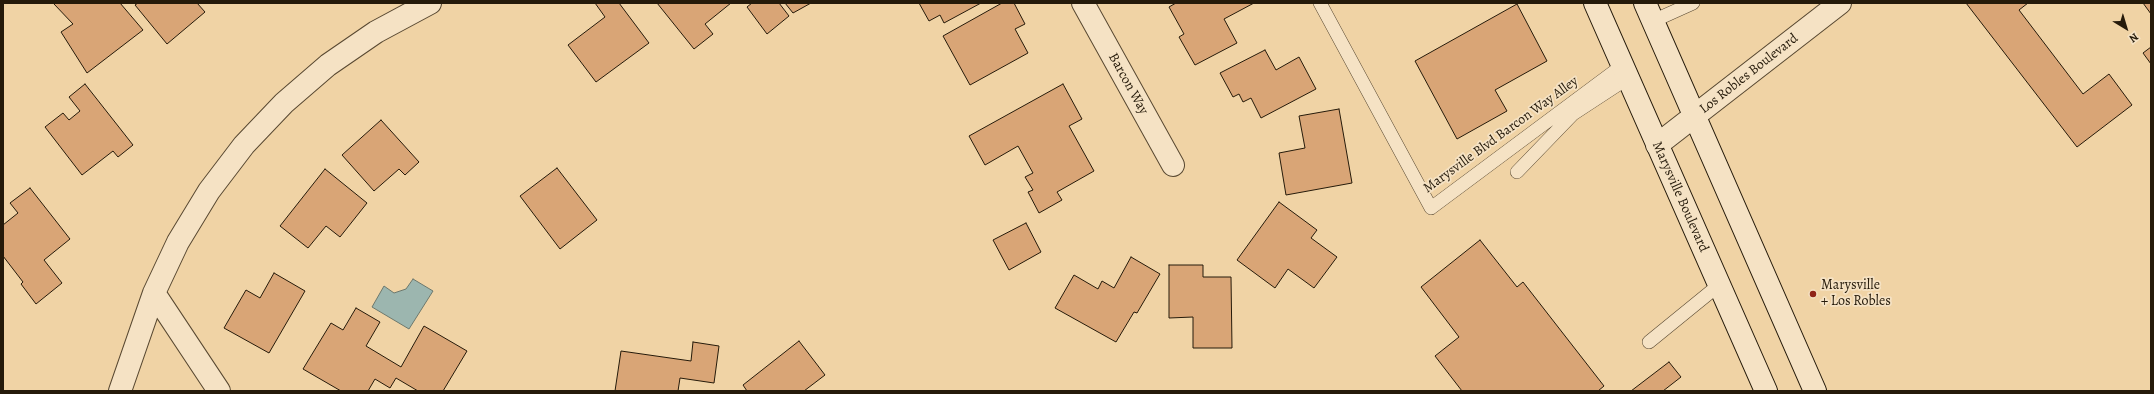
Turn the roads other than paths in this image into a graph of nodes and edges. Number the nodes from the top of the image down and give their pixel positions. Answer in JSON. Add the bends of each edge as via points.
{"nodes":[{"id":1,"x":430,"y":3,"type":"edge"},
{"id":2,"x":1083,"y":3,"type":"edge"},
{"id":3,"x":1320,"y":3,"type":"edge"},
{"id":4,"x":1595,"y":3,"type":"edge"},
{"id":5,"x":1693,"y":3,"type":"edge"},
{"id":6,"x":1840,"y":3,"type":"edge"},
{"id":7,"x":1649,"y":12,"type":"edge"},
{"id":8,"x":1626,"y":72,"type":"junction"},
{"id":9,"x":1695,"y":115,"type":"junction"},
{"id":10,"x":1657,"y":145,"type":"junction"},
{"id":11,"x":1173,"y":165,"type":"dead end"},
{"id":12,"x":1517,"y":172,"type":"dead end"},
{"id":13,"x":1719,"y":285,"type":"junction"},
{"id":14,"x":154,"y":293,"type":"junction"},
{"id":15,"x":1649,"y":342,"type":"dead end"},
{"id":16,"x":120,"y":391,"type":"edge"},
{"id":17,"x":219,"y":391,"type":"edge"},
{"id":18,"x":1766,"y":391,"type":"edge"},
{"id":19,"x":1815,"y":391,"type":"edge"}],
"edges":[{"from":1,"to":14,"type":"street","via":[[376,32],[328,65],[279,108],[244,145],[209,191],[178,242]]},
{"from":2,"to":11,"type":"street","name":"Barcon Way"},
{"from":3,"to":8,"type":"lane","name":"Marysville Blvd Barcon Way Alley","via":[[1431,208]]},
{"from":4,"to":8,"type":"street","name":"Marysville Boulevard"},
{"from":5,"to":7,"type":"lane"},
{"from":6,"to":9,"type":"street","name":"Los Robles Boulevard"},
{"from":7,"to":9,"type":"street"},
{"from":8,"to":10,"type":"street","name":"Marysville Boulevard"},
{"from":8,"to":12,"type":"lane","via":[[1573,114]]},
{"from":9,"to":10,"type":"street","name":"Los Robles Boulevard"},
{"from":9,"to":19,"type":"street"},
{"from":10,"to":13,"type":"street","name":"Marysville Boulevard"},
{"from":13,"to":15,"type":"lane"},
{"from":13,"to":18,"type":"street","name":"Marysville Boulevard"},
{"from":14,"to":16,"type":"street"},
{"from":14,"to":17,"type":"street"}]}
